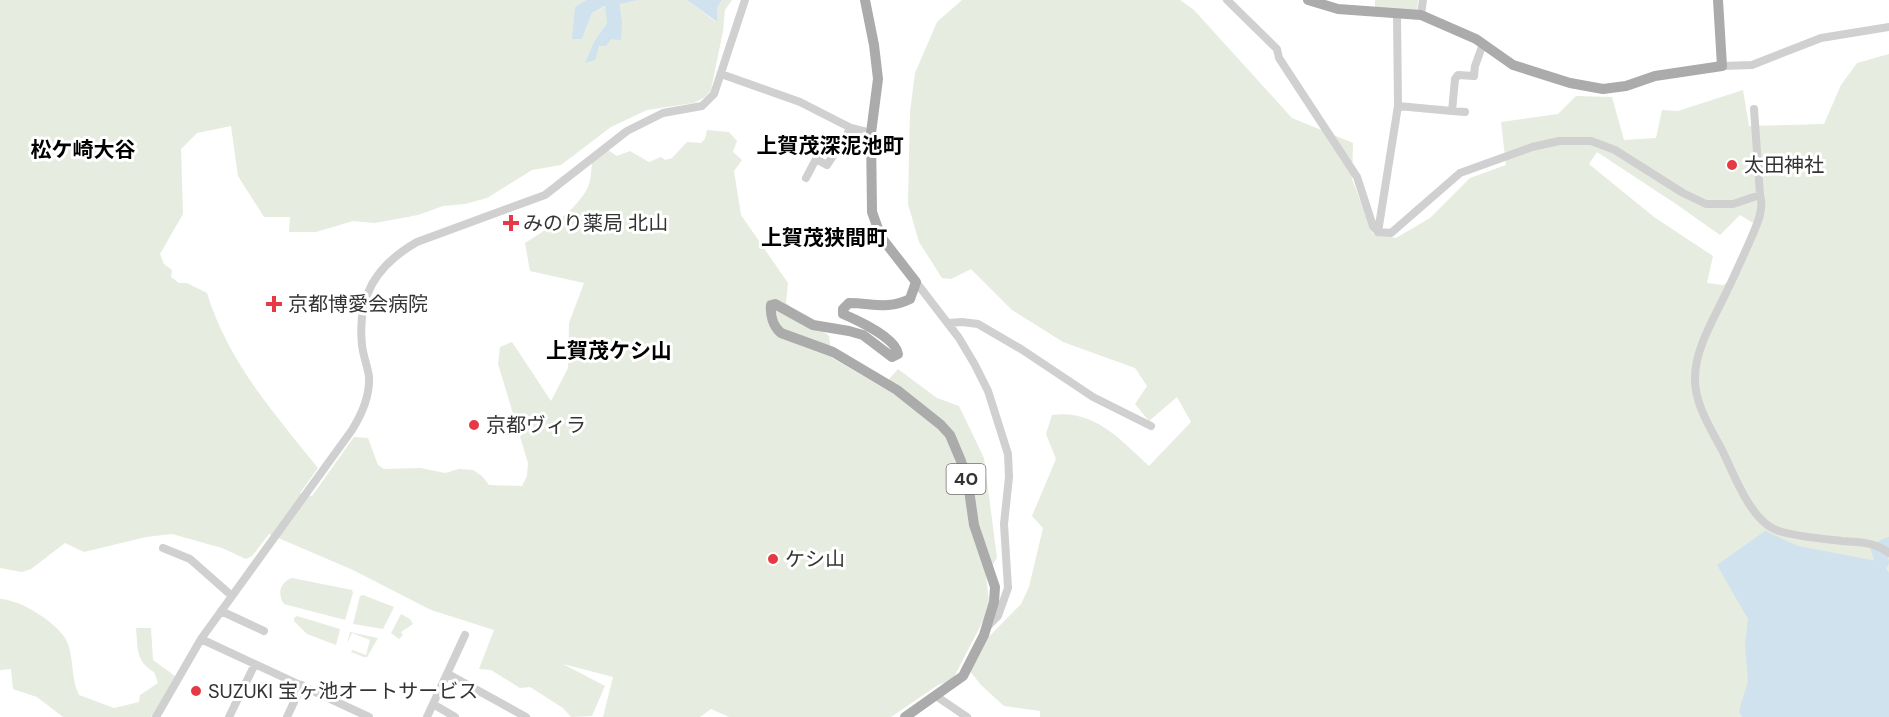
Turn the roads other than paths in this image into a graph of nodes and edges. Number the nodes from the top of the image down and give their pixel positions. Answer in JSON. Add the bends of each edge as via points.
{"nodes":[{"id":1,"x":745,"y":0,"type":"edge"},
{"id":2,"x":865,"y":0,"type":"edge"},
{"id":3,"x":1227,"y":0,"type":"edge"},
{"id":4,"x":1308,"y":0,"type":"edge"},
{"id":5,"x":1422,"y":0,"type":"edge"},
{"id":6,"x":1718,"y":0,"type":"edge"},
{"id":7,"x":1397,"y":14,"type":"junction"},
{"id":8,"x":1421,"y":15,"type":"junction"},
{"id":9,"x":1889,"y":27,"type":"edge"},
{"id":10,"x":1483,"y":44,"type":"junction"},
{"id":11,"x":1722,"y":66,"type":"junction"},
{"id":12,"x":721,"y":74,"type":"junction"},
{"id":13,"x":1398,"y":106,"type":"junction"},
{"id":14,"x":1755,"y":109,"type":"dead end"},
{"id":15,"x":1452,"y":111,"type":"junction"},
{"id":16,"x":1465,"y":112,"type":"dead end"},
{"id":17,"x":851,"y":128,"type":"junction"},
{"id":18,"x":871,"y":133,"type":"junction"},
{"id":19,"x":806,"y":178,"type":"dead end"},
{"id":20,"x":1760,"y":195,"type":"junction"},
{"id":21,"x":1378,"y":232,"type":"junction"},
{"id":22,"x":916,"y":282,"type":"junction"},
{"id":23,"x":948,"y":323,"type":"junction"},
{"id":24,"x":1151,"y":426,"type":"dead end"},
{"id":25,"x":162,"y":548,"type":"dead end"},
{"id":26,"x":1889,"y":552,"type":"edge"},
{"id":27,"x":232,"y":596,"type":"junction"},
{"id":28,"x":221,"y":611,"type":"junction"},
{"id":29,"x":986,"y":629,"type":"junction"},
{"id":30,"x":264,"y":631,"type":"dead end"},
{"id":31,"x":465,"y":635,"type":"dead end"},
{"id":32,"x":201,"y":639,"type":"junction"},
{"id":33,"x":255,"y":664,"type":"junction"},
{"id":34,"x":448,"y":674,"type":"junction"},
{"id":35,"x":302,"y":685,"type":"junction"},
{"id":36,"x":936,"y":696,"type":"junction"},
{"id":37,"x":434,"y":704,"type":"junction"},
{"id":38,"x":156,"y":717,"type":"edge"},
{"id":39,"x":229,"y":717,"type":"edge"},
{"id":40,"x":287,"y":717,"type":"edge"},
{"id":41,"x":369,"y":717,"type":"edge"},
{"id":42,"x":427,"y":717,"type":"edge"},
{"id":43,"x":455,"y":717,"type":"edge"},
{"id":44,"x":526,"y":717,"type":"edge"},
{"id":45,"x":905,"y":717,"type":"edge"},
{"id":46,"x":967,"y":717,"type":"edge"}],
"edges":[{"from":1,"to":12,"type":"street"},
{"from":2,"to":18,"type":"main road","via":[[878,71]]},
{"from":3,"to":21,"type":"street","via":[[1277,49],[1279,58],[1357,177]]},
{"from":4,"to":7,"type":"main road","via":[[1338,9]]},
{"from":5,"to":8,"type":"street"},
{"from":6,"to":11,"type":"main road"},
{"from":7,"to":8,"type":"main road"},
{"from":7,"to":13,"type":"street"},
{"from":8,"to":10,"type":"main road"},
{"from":9,"to":11,"type":"street","via":[[1821,38],[1752,64]]},
{"from":10,"to":11,"type":"main road","via":[[1513,65],[1604,89],[1654,76]]},
{"from":10,"to":15,"type":"street","via":[[1474,76],[1458,75],[1455,79]]},
{"from":12,"to":17,"type":"street","via":[[800,102]]},
{"from":12,"to":27,"type":"street","via":[[714,94],[702,106],[650,119],[627,131],[545,195],[417,243],[374,277],[363,305],[361,344],[369,376],[362,412]]},
{"from":13,"to":15,"type":"street"},
{"from":13,"to":21,"type":"street"},
{"from":14,"to":20,"type":"street"},
{"from":15,"to":16,"type":"street"},
{"from":17,"to":18,"type":"street"},
{"from":17,"to":19,"type":"street","via":[[827,165],[816,159]]},
{"from":18,"to":22,"type":"main road","via":[[872,212],[881,237]]},
{"from":20,"to":21,"type":"street","via":[[1733,204],[1707,204],[1615,150],[1591,141],[1559,141],[1460,173],[1391,233]]},
{"from":20,"to":26,"type":"street","via":[[1763,203],[1755,228],[1704,340],[1695,377],[1701,406],[1739,486],[1763,521],[1774,529],[1874,544]]},
{"from":22,"to":23,"type":"street"},
{"from":22,"to":29,"type":"main road","number":"40","via":[[914,294],[903,303],[879,307],[849,303],[843,309],[843,314],[865,324],[895,346],[895,357],[863,335],[813,325],[781,306],[771,305],[770,314],[781,333],[857,365],[897,390],[950,435],[968,483],[974,525],[995,587]]},
{"from":23,"to":24,"type":"street","via":[[978,324],[1094,397]]},
{"from":23,"to":29,"type":"street","via":[[988,391],[1008,454],[1010,477],[1004,524],[1008,588],[998,616]]},
{"from":25,"to":27,"type":"street","via":[[190,559]]},
{"from":27,"to":28,"type":"street"},
{"from":28,"to":30,"type":"street"},
{"from":28,"to":32,"type":"street"},
{"from":29,"to":36,"type":"main road","number":"40","via":[[963,676]]},
{"from":31,"to":34,"type":"street"},
{"from":32,"to":33,"type":"street"},
{"from":32,"to":38,"type":"street"},
{"from":33,"to":35,"type":"street"},
{"from":33,"to":39,"type":"street"},
{"from":34,"to":37,"type":"street"},
{"from":34,"to":44,"type":"street"},
{"from":35,"to":40,"type":"street"},
{"from":35,"to":41,"type":"street"},
{"from":36,"to":45,"type":"main road","number":"40"},
{"from":36,"to":46,"type":"street"},
{"from":37,"to":42,"type":"street"},
{"from":37,"to":43,"type":"street"}]}
